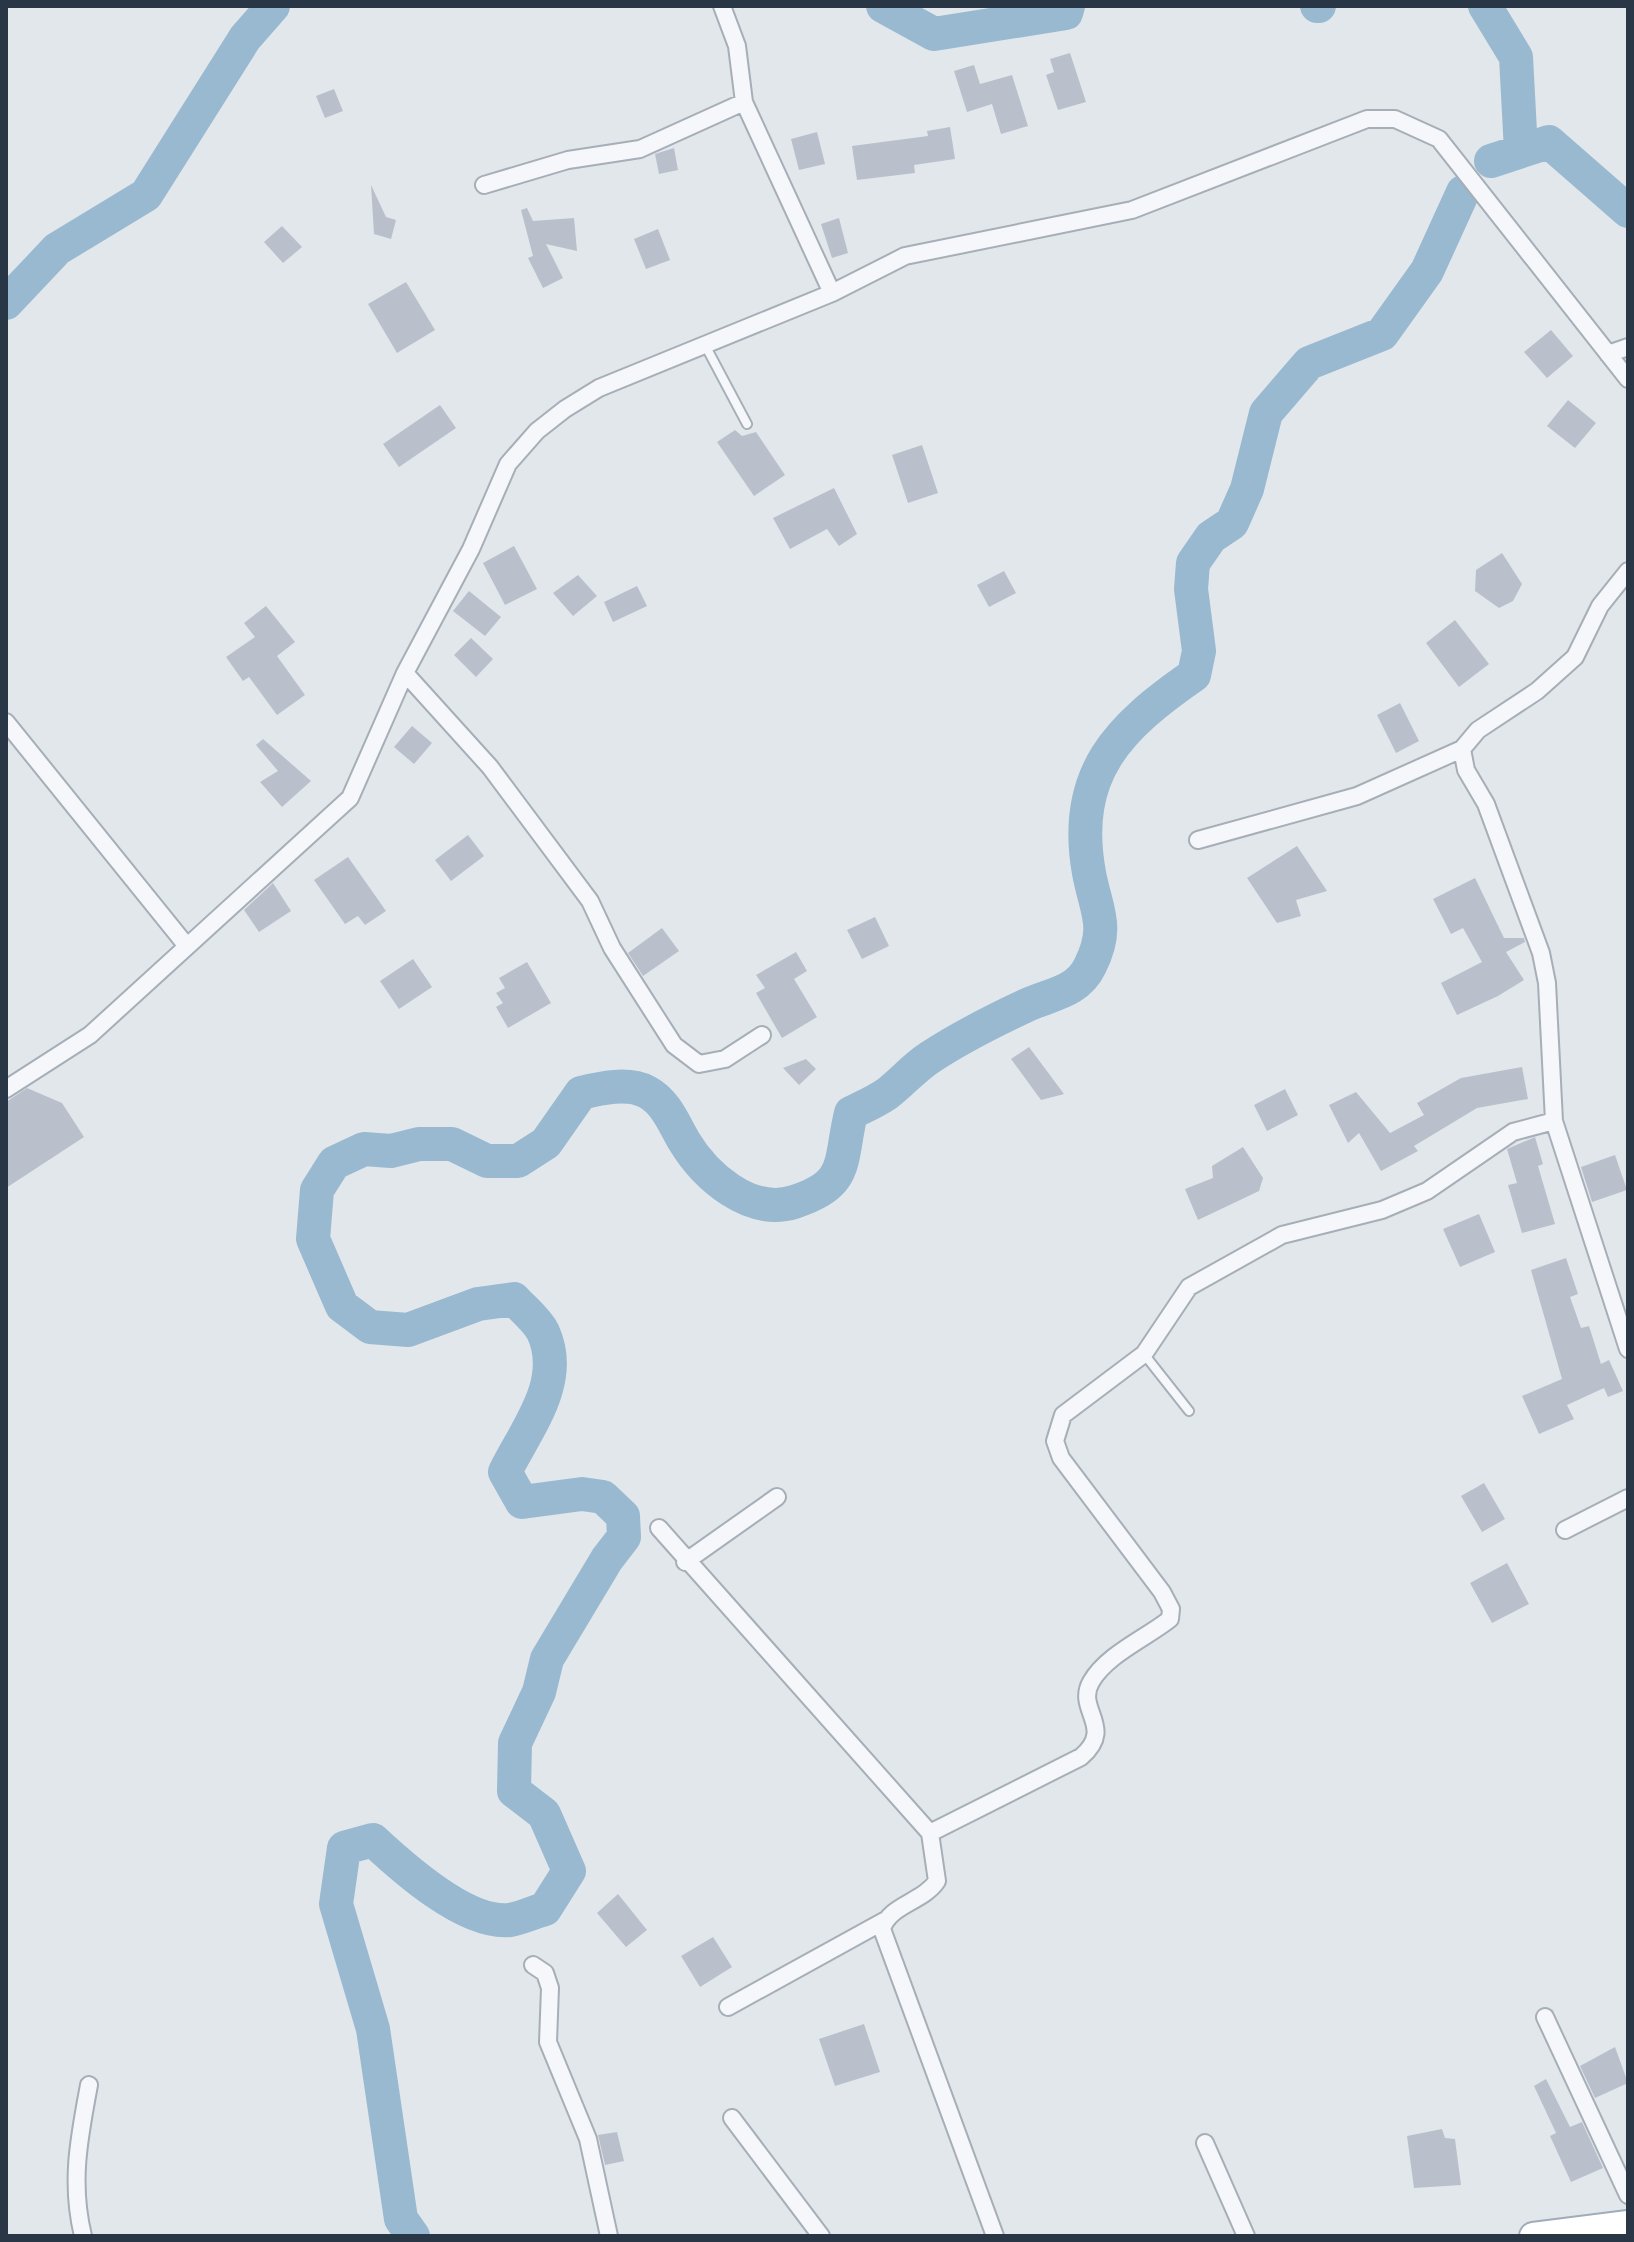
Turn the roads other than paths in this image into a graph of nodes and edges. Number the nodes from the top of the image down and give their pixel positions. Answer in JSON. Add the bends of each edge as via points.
{"nodes":[{"id":1,"x":722,"y":6,"type":"edge"},
{"id":2,"x":744,"y":102,"type":"junction"},
{"id":3,"x":484,"y":185,"type":"dead end"},
{"id":4,"x":832,"y":293,"type":"junction"},
{"id":5,"x":705,"y":345,"type":"junction"},
{"id":6,"x":1628,"y":347,"type":"edge"},
{"id":7,"x":1608,"y":354,"type":"junction"},
{"id":8,"x":1628,"y":379,"type":"edge"},
{"id":9,"x":747,"y":424,"type":"dead end"},
{"id":10,"x":1628,"y":571,"type":"edge"},
{"id":11,"x":405,"y":673,"type":"junction"},
{"id":12,"x":6,"y":722,"type":"edge"},
{"id":13,"x":1462,"y":749,"type":"junction"},
{"id":14,"x":1198,"y":840,"type":"dead end"},
{"id":15,"x":186,"y":945,"type":"junction"},
{"id":16,"x":762,"y":1035,"type":"dead end"},
{"id":17,"x":6,"y":1089,"type":"edge"},
{"id":18,"x":1554,"y":1121,"type":"junction"},
{"id":19,"x":1628,"y":1349,"type":"edge"},
{"id":20,"x":1144,"y":1354,"type":"junction"},
{"id":21,"x":1189,"y":1411,"type":"dead end"},
{"id":22,"x":777,"y":1497,"type":"dead end"},
{"id":23,"x":1628,"y":1498,"type":"edge"},
{"id":24,"x":659,"y":1528,"type":"dead end"},
{"id":25,"x":1565,"y":1530,"type":"dead end"},
{"id":26,"x":685,"y":1562,"type":"junction"},
{"id":27,"x":930,"y":1833,"type":"junction"},
{"id":28,"x":884,"y":1921,"type":"junction"},
{"id":29,"x":533,"y":1965,"type":"dead end"},
{"id":30,"x":728,"y":2007,"type":"dead end"},
{"id":31,"x":1545,"y":2017,"type":"dead end"},
{"id":32,"x":89,"y":2085,"type":"dead end"},
{"id":33,"x":732,"y":2118,"type":"dead end"},
{"id":34,"x":1205,"y":2143,"type":"dead end"},
{"id":35,"x":1628,"y":2195,"type":"edge"},
{"id":36,"x":1628,"y":2224,"type":"edge"},
{"id":37,"x":83,"y":2236,"type":"edge"},
{"id":38,"x":609,"y":2236,"type":"edge"},
{"id":39,"x":821,"y":2236,"type":"edge"},
{"id":40,"x":995,"y":2236,"type":"edge"},
{"id":41,"x":1246,"y":2236,"type":"edge"},
{"id":42,"x":1533,"y":2236,"type":"edge"}],
"edges":[{"from":1,"to":2,"type":"street","via":[[737,46]]},
{"from":2,"to":3,"type":"street","via":[[640,149],[568,160]]},
{"from":2,"to":4,"type":"street"},
{"from":4,"to":5,"type":"street"},
{"from":4,"to":7,"type":"street","via":[[905,256],[1132,210],[1346,124],[1395,119],[1439,139]]},
{"from":5,"to":9,"type":"lane"},
{"from":5,"to":11,"type":"street","via":[[599,388],[537,431],[508,464],[471,549]]},
{"from":6,"to":7,"type":"street"},
{"from":7,"to":8,"type":"street"},
{"from":10,"to":13,"type":"street","via":[[1600,606],[1575,657],[1537,691],[1478,730]]},
{"from":11,"to":15,"type":"street","via":[[350,798]]},
{"from":11,"to":16,"type":"street","via":[[490,767],[590,901],[612,948],[674,1045],[699,1064],[725,1059]]},
{"from":12,"to":15,"type":"street"},
{"from":13,"to":14,"type":"street","via":[[1357,796]]},
{"from":13,"to":18,"type":"street","via":[[1541,953]]},
{"from":15,"to":17,"type":"street","via":[[90,1035]]},
{"from":18,"to":19,"type":"street"},
{"from":18,"to":20,"type":"street","via":[[1513,1132],[1427,1191],[1382,1210],[1282,1235],[1217,1270],[1189,1287]]},
{"from":20,"to":21,"type":"lane"},
{"from":20,"to":27,"type":"street","via":[[1063,1415],[1055,1441],[1061,1458],[1162,1592],[1170,1619],[1090,1683],[1087,1694],[1097,1731],[1092,1747],[1081,1757]]},
{"from":22,"to":26,"type":"street"},
{"from":23,"to":25,"type":"street"},
{"from":24,"to":26,"type":"street"},
{"from":26,"to":27,"type":"street"},
{"from":27,"to":28,"type":"street","via":[[937,1881],[929,1894]]},
{"from":28,"to":30,"type":"street"},
{"from":28,"to":40,"type":"street","via":[[895,1972]]},
{"from":29,"to":38,"type":"street","via":[[545,1973],[550,1988],[548,2042],[588,2139]]},
{"from":31,"to":35,"type":"street"},
{"from":32,"to":37,"type":"street","via":[[74,2161]]},
{"from":33,"to":39,"type":"street"},
{"from":34,"to":41,"type":"street"},
{"from":36,"to":42,"type":"main road"}]}
